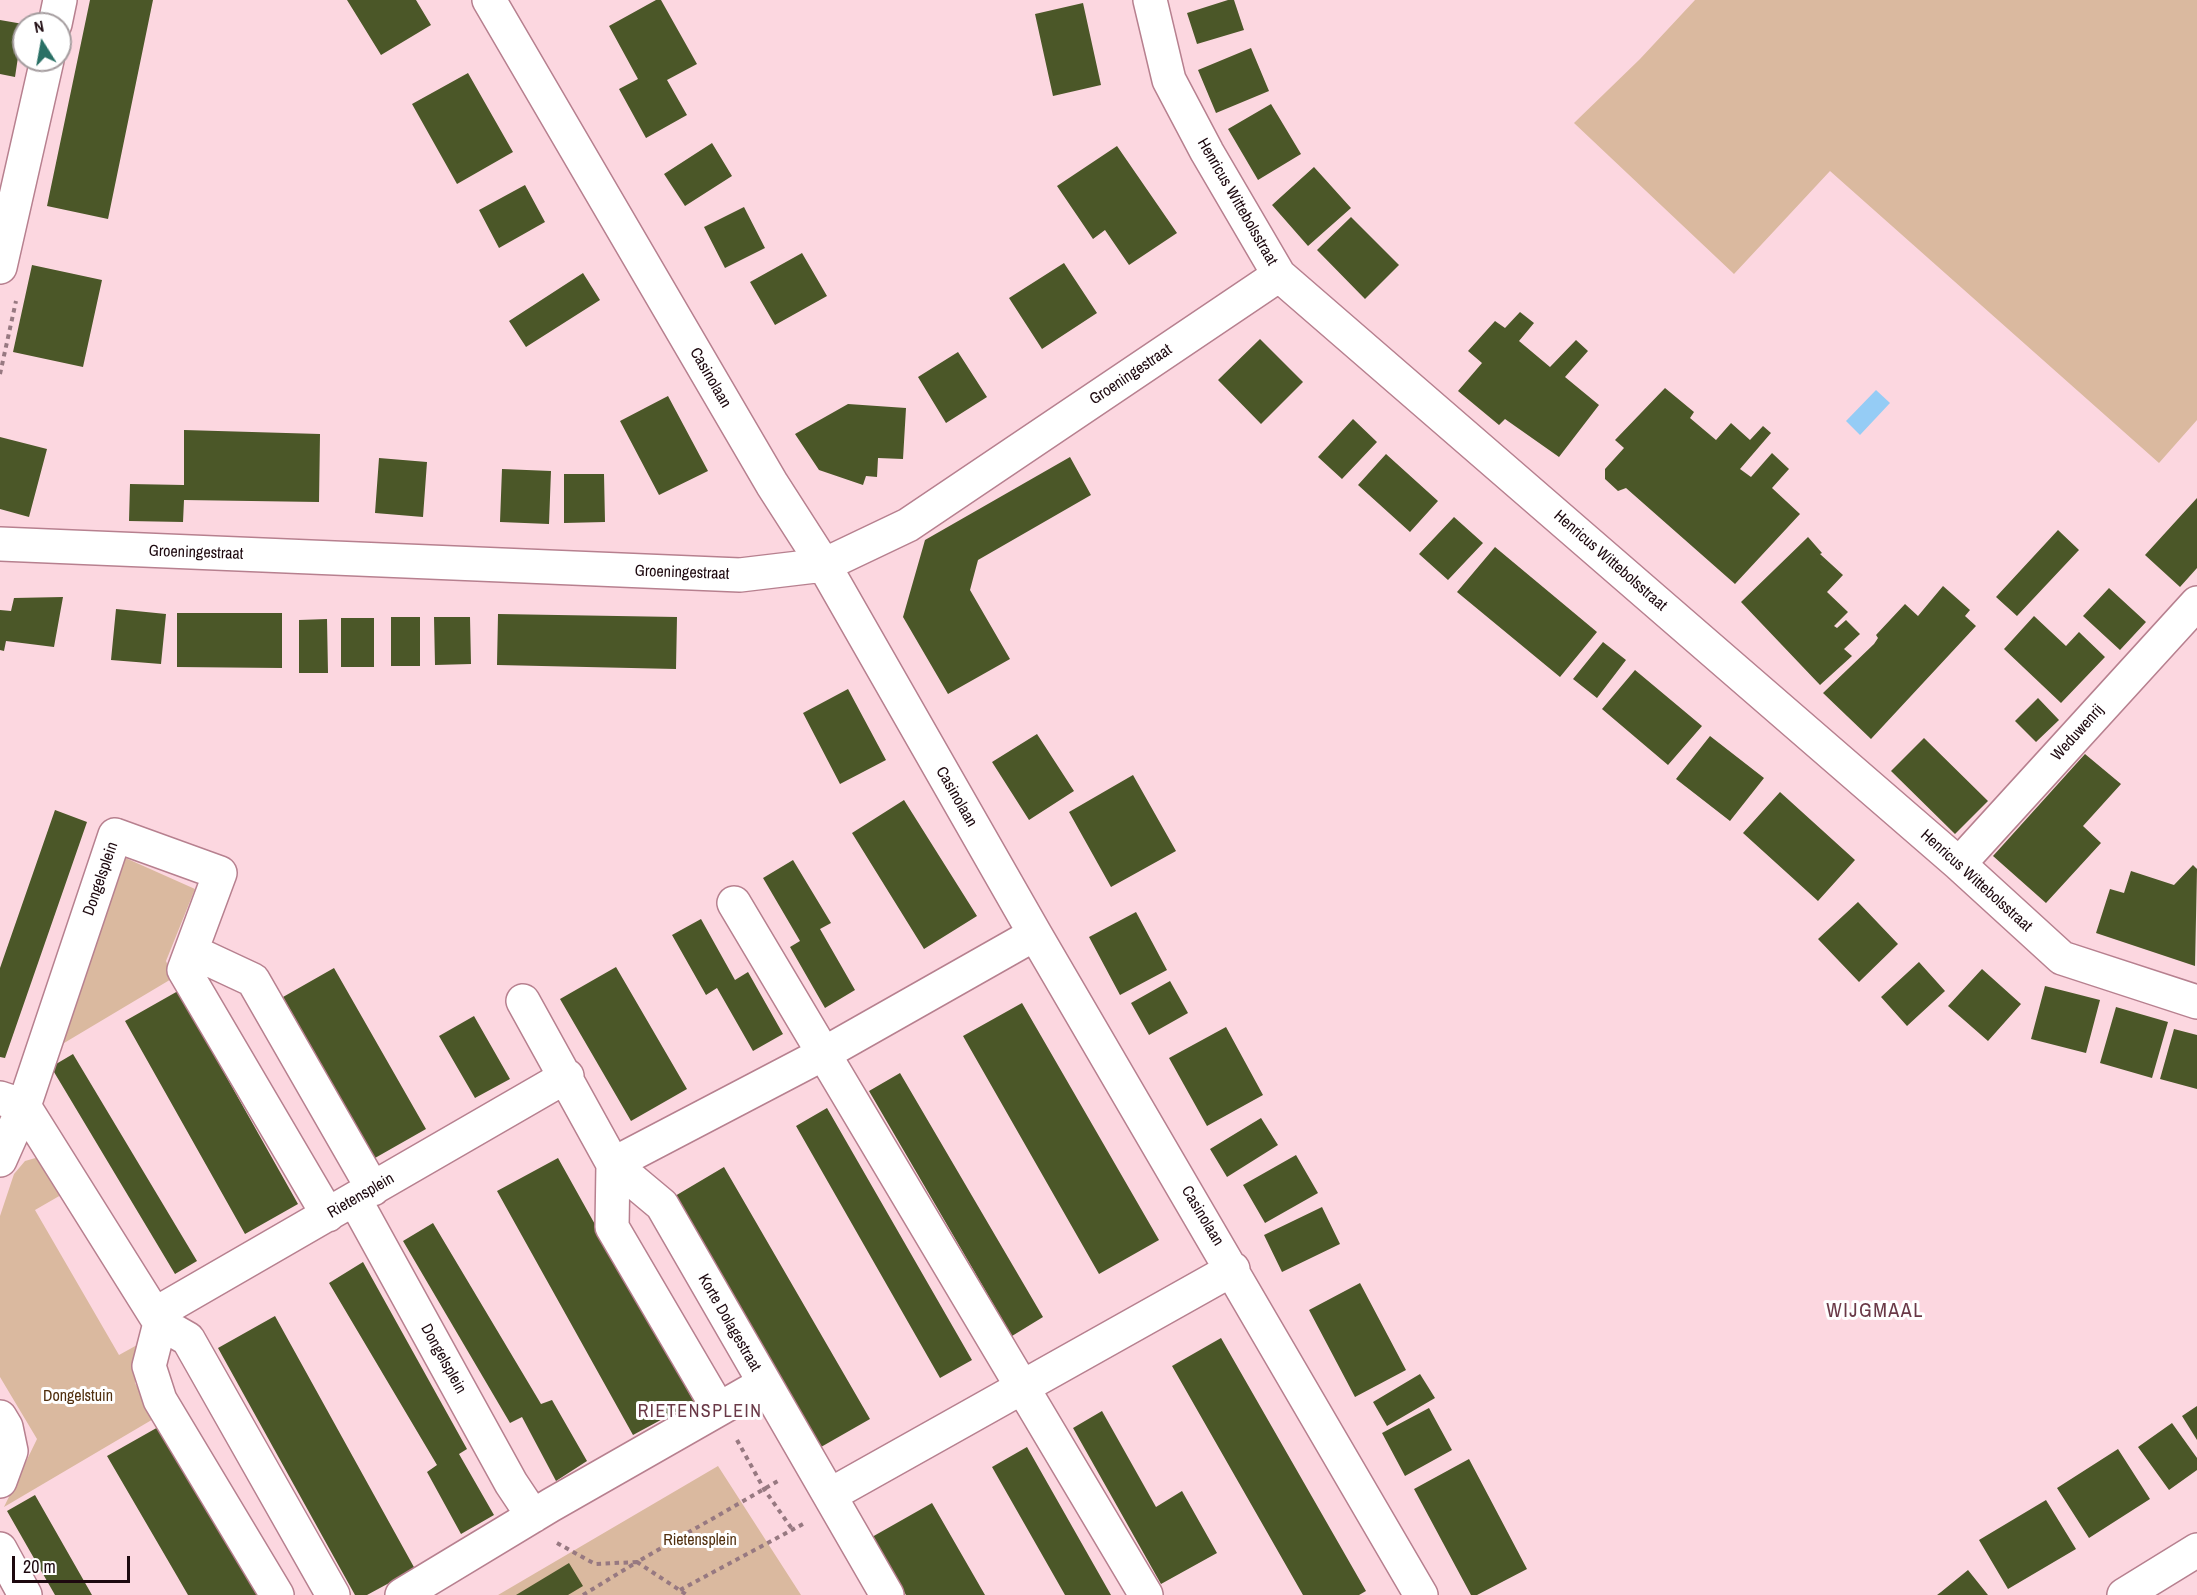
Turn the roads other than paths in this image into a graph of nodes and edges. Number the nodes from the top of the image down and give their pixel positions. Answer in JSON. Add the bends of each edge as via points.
{"nodes":[{"id":1,"x":489,"y":0,"type":"edge"},
{"id":2,"x":1150,"y":0,"type":"edge"},
{"id":3,"x":44,"y":72,"type":"edge"},
{"id":4,"x":0,"y":267,"type":"edge"},
{"id":5,"x":1279,"y":275,"type":"junction"},
{"id":6,"x":0,"y":544,"type":"edge"},
{"id":7,"x":824,"y":565,"type":"junction"},
{"id":8,"x":2197,"y":603,"type":"edge"},
{"id":9,"x":1959,"y":864,"type":"junction"},
{"id":10,"x":734,"y":903,"type":"dead end"},
{"id":11,"x":1035,"y":934,"type":"junction"},
{"id":12,"x":193,"y":952,"type":"junction"},
{"id":13,"x":523,"y":1000,"type":"dead end"},
{"id":14,"x":2197,"y":1002,"type":"edge"},
{"id":15,"x":825,"y":1053,"type":"junction"},
{"id":16,"x":567,"y":1076,"type":"junction"},
{"id":17,"x":12,"y":1102,"type":"edge"},
{"id":18,"x":0,"y":1160,"type":"edge"},
{"id":19,"x":613,"y":1164,"type":"junction"},
{"id":20,"x":352,"y":1201,"type":"junction"},
{"id":21,"x":1233,"y":1269,"type":"junction"},
{"id":22,"x":158,"y":1318,"type":"junction"},
{"id":23,"x":763,"y":1384,"type":"junction"},
{"id":24,"x":1022,"y":1387,"type":"junction"},
{"id":25,"x":718,"y":1408,"type":"junction"},
{"id":26,"x":0,"y":1417,"type":"edge"},
{"id":27,"x":0,"y":1481,"type":"edge"},
{"id":28,"x":833,"y":1502,"type":"junction"},
{"id":29,"x":533,"y":1516,"type":"junction"},
{"id":30,"x":0,"y":1549,"type":"edge"},
{"id":31,"x":2197,"y":1550,"type":"edge"},
{"id":32,"x":25,"y":1595,"type":"edge"},
{"id":33,"x":277,"y":1595,"type":"edge"},
{"id":34,"x":333,"y":1595,"type":"edge"},
{"id":35,"x":402,"y":1595,"type":"edge"},
{"id":36,"x":887,"y":1595,"type":"edge"},
{"id":37,"x":1146,"y":1595,"type":"edge"},
{"id":38,"x":1420,"y":1595,"type":"edge"},
{"id":39,"x":2124,"y":1595,"type":"edge"}],
"edges":[{"from":1,"to":7,"type":"street","name":"Casinolaan","via":[[772,484]]},
{"from":2,"to":5,"type":"street","name":"Henricus Wittebolsstraat","via":[[1169,80]]},
{"from":3,"to":4,"type":"street"},
{"from":5,"to":7,"type":"street","name":"Groeningestraat","via":[[908,525]]},
{"from":5,"to":9,"type":"street","name":"Henricus Wittebolsstraat"},
{"from":6,"to":7,"type":"street","name":"Groeningestraat","via":[[740,575]]},
{"from":7,"to":11,"type":"street","name":"Casinolaan"},
{"from":8,"to":9,"type":"street","name":"Weduwenrij"},
{"from":9,"to":14,"type":"street","name":"Henricus Wittebolsstraat","via":[[2062,958]]},
{"from":10,"to":15,"type":"street"},
{"from":11,"to":15,"type":"street"},
{"from":11,"to":21,"type":"street","name":"Casinolaan"},
{"from":12,"to":17,"type":"street","name":"Dongelsplein","via":[[220,873],[115,835]]},
{"from":12,"to":20,"type":"street","name":"Dongelsplein","via":[[184,970]]},
{"from":12,"to":20,"type":"street","name":"Dongelsplein","via":[[253,980]]},
{"from":13,"to":16,"type":"street","name":"Korte Dolagestraat"},
{"from":15,"to":19,"type":"street"},
{"from":15,"to":24,"type":"street"},
{"from":16,"to":19,"type":"street","name":"Korte Dolagestraat"},
{"from":16,"to":20,"type":"street","name":"Rietensplein"},
{"from":17,"to":18,"type":"street"},
{"from":17,"to":22,"type":"street"},
{"from":19,"to":23,"type":"street","name":"Korte Dolagestraat","via":[[662,1205]]},
{"from":19,"to":25,"type":"street","name":"Korte Dolagestraat","via":[[612,1227]]},
{"from":20,"to":22,"type":"street","name":"Rietensplein"},
{"from":20,"to":29,"type":"street","name":"Dongelsplein"},
{"from":21,"to":24,"type":"street"},
{"from":21,"to":38,"type":"street","name":"Casinolaan"},
{"from":22,"to":33,"type":"street","via":[[149,1366],[160,1400]]},
{"from":22,"to":34,"type":"street","via":[[188,1339]]},
{"from":23,"to":25,"type":"street"},
{"from":23,"to":28,"type":"street","name":"Korte Dolagestraat"},
{"from":24,"to":28,"type":"street"},
{"from":24,"to":37,"type":"street"},
{"from":25,"to":29,"type":"street"},
{"from":26,"to":27,"type":"street","via":[[11,1451]]},
{"from":28,"to":36,"type":"street","name":"Korte Dolagestraat"},
{"from":29,"to":35,"type":"street"},
{"from":30,"to":32,"type":"street"},
{"from":31,"to":39,"type":"street"}]}
